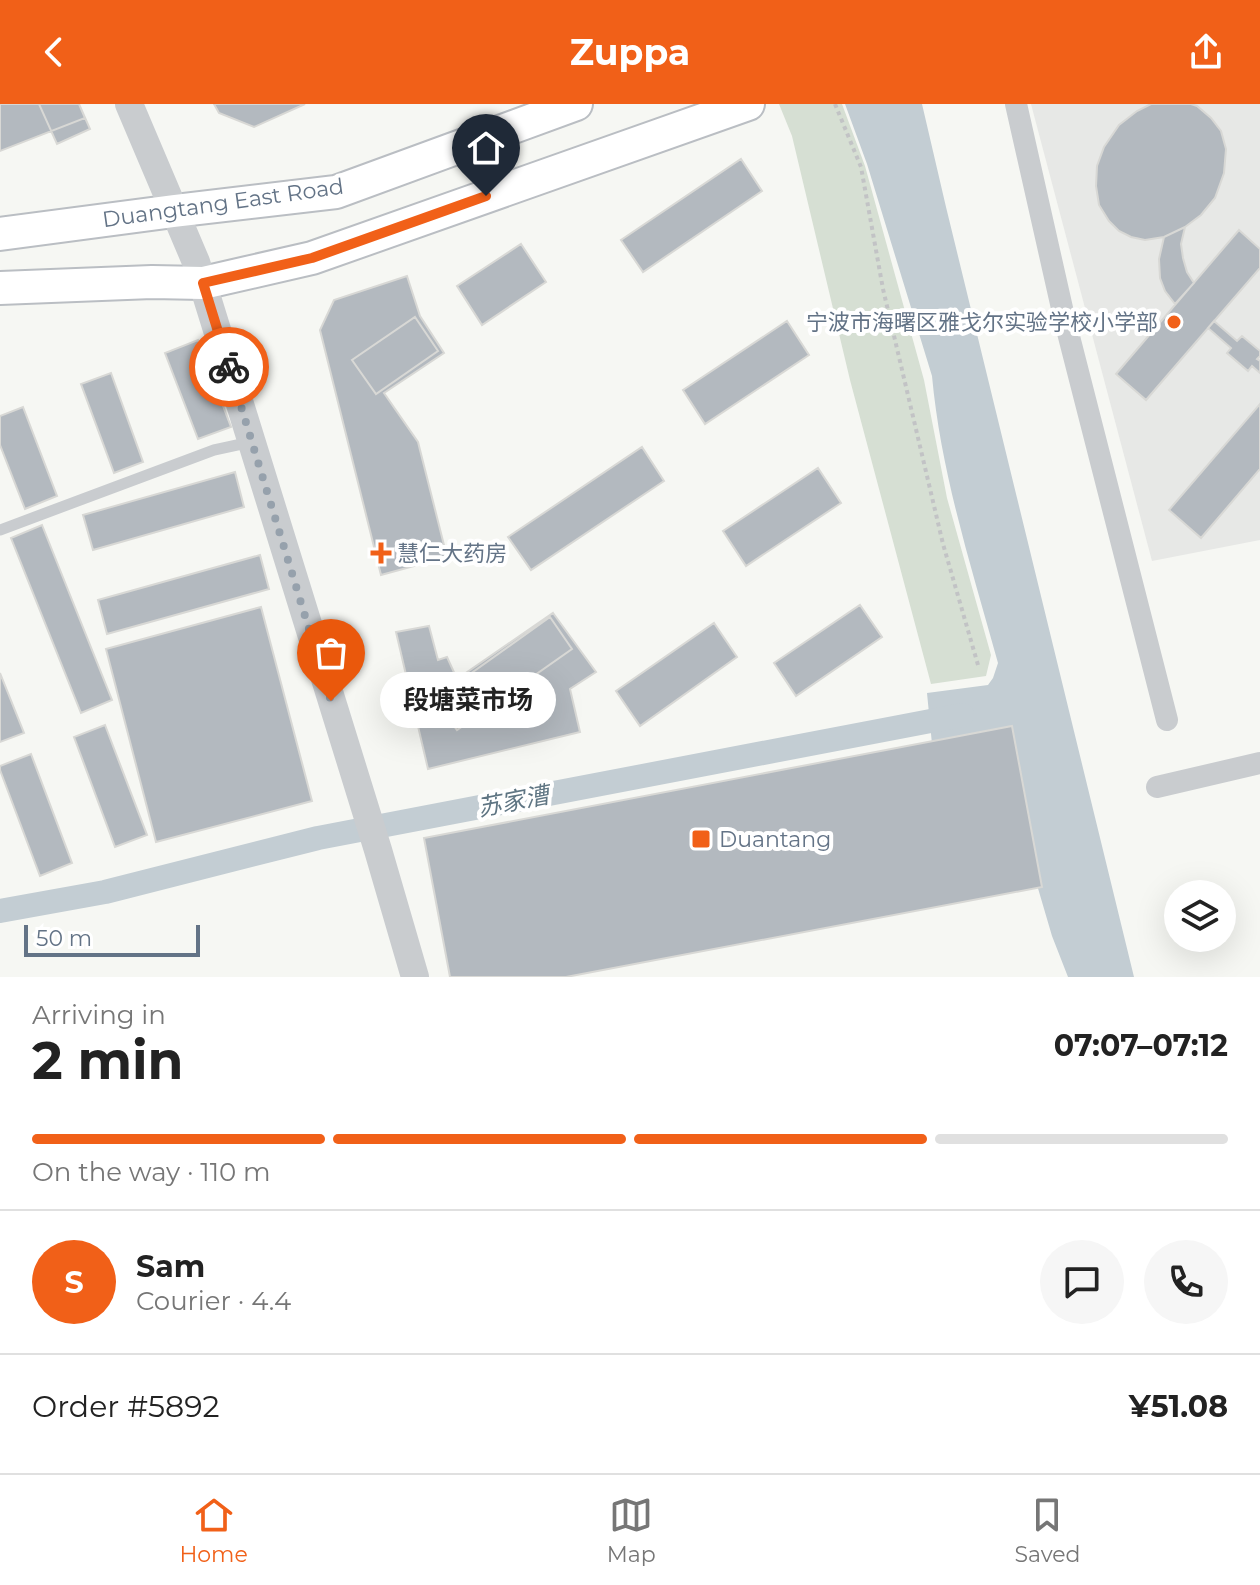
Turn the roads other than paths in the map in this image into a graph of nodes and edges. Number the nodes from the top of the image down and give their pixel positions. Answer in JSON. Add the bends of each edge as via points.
{"nodes":[{"id":1,"x":129,"y":104,"type":"edge"},
{"id":2,"x":576,"y":104,"type":"edge"},
{"id":3,"x":748,"y":104,"type":"edge"},
{"id":4,"x":1016,"y":104,"type":"edge"},
{"id":5,"x":174,"y":211,"type":"junction"},
{"id":6,"x":0,"y":234,"type":"edge"},
{"id":7,"x":203,"y":283,"type":"junction"},
{"id":8,"x":0,"y":288,"type":"edge"},
{"id":9,"x":251,"y":441,"type":"junction"},
{"id":10,"x":0,"y":530,"type":"edge"},
{"id":11,"x":1167,"y":720,"type":"dead end"},
{"id":12,"x":1260,"y":763,"type":"edge"},
{"id":13,"x":1157,"y":787,"type":"dead end"},
{"id":14,"x":415,"y":977,"type":"edge"}],
"edges":[{"from":1,"to":5,"type":"street"},
{"from":2,"to":5,"type":"main road","name":"Duangtang East Road","via":[[336,192]]},
{"from":3,"to":7,"type":"main road","via":[[312,258]]},
{"from":4,"to":11,"type":"street","via":[[1064,317]]},
{"from":5,"to":6,"type":"main road","name":"Duangtang East Road"},
{"from":5,"to":7,"type":"street"},
{"from":7,"to":8,"type":"main road"},
{"from":7,"to":9,"type":"street"},
{"from":9,"to":10,"type":"lane"},
{"from":9,"to":14,"type":"street"},
{"from":12,"to":13,"type":"street"}]}
